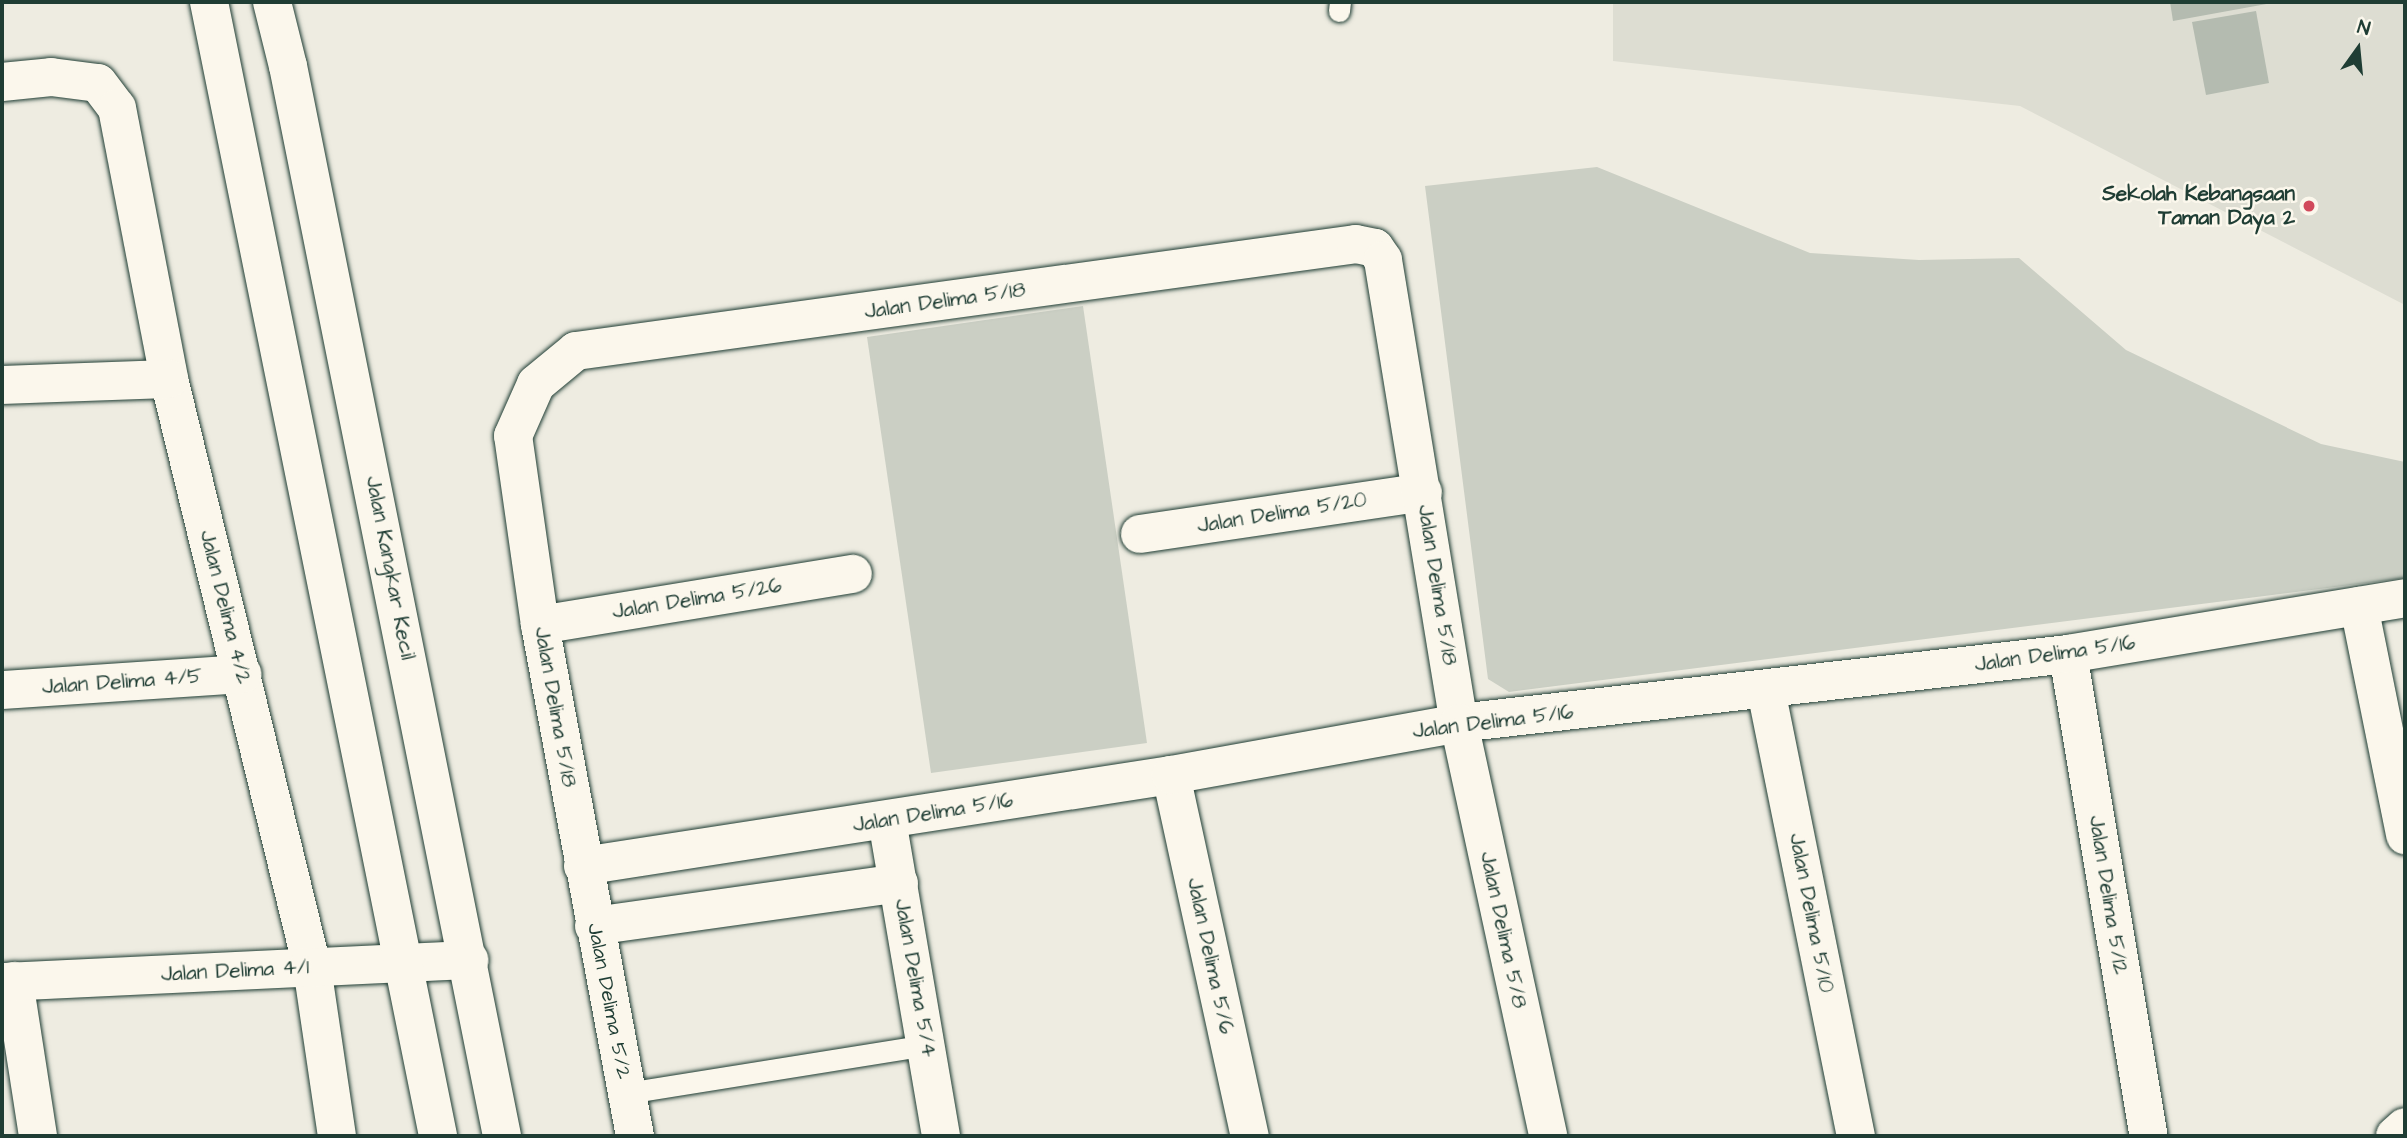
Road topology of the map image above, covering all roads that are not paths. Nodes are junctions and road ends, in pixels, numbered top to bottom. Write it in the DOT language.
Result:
graph roads {
  1 [pos="209,2"];
  2 [pos="272,2"];
  3 [pos="2,82"];
  4 [pos="169,379"];
  5 [pos="2,385"];
  6 [pos="1423,492"];
  7 [pos="1140,534"];
  8 [pos="853,574"];
  9 [pos="2405,598"];
  10 [pos="2359,606"];
  11 [pos="540,625"];
  12 [pos="2068,654"];
  13 [pos="242,674"];
  14 [pos="2,690"];
  15 [pos="1766,690"];
  16 [pos="1459,723"];
  17 [pos="1171,775"];
  18 [pos="887,820"];
  19 [pos="2405,835"];
  20 [pos="583,866"];
  21 [pos="899,883"];
  22 [pos="594,926"];
  23 [pos="469,960"];
  24 [pos="404,962"];
  25 [pos="312,967"];
  26 [pos="8,982"];
  27 [pos="926,1045"];
  28 [pos="626,1093"];
  29 [pos="2405,1127"];
  30 [pos="38,1136"];
  31 [pos="337,1136"];
  32 [pos="438,1136"];
  33 [pos="502,1136"];
  34 [pos="635,1136"];
  35 [pos="941,1136"];
  36 [pos="1250,1136"];
  37 [pos="1548,1136"];
  38 [pos="1856,1136"];
  39 [pos="2149,1136"];
  40 [pos="2395,1136"];
  1 -- 24 [label="street"];
  2 -- 23 [label="street, Jalan Kangkar Kecil"];
  3 -- 4 [label="street, Jalan Delima 4/2"];
  4 -- 5 [label="street"];
  4 -- 13 [label="street, Jalan Delima 4/2"];
  6 -- 7 [label="street, Jalan Delima 5/20"];
  6 -- 11 [label="street, Jalan Delima 5/18"];
  6 -- 16 [label="street, Jalan Delima 5/18"];
  8 -- 11 [label="street, Jalan Delima 5/26"];
  9 -- 10 [label="street, Jalan Delima 5/16"];
  10 -- 12 [label="street, Jalan Delima 5/16"];
  10 -- 19 [label="street"];
  11 -- 20 [label="street, Jalan Delima 5/18"];
  12 -- 15 [label="street, Jalan Delima 5/16"];
  12 -- 39 [label="street, Jalan Delima 5/12"];
  13 -- 14 [label="street, Jalan Delima 4/5"];
  13 -- 25 [label="street, Jalan Delima 4/2"];
  15 -- 16 [label="street, Jalan Delima 5/16"];
  15 -- 38 [label="street, Jalan Delima 5/10"];
  16 -- 17 [label="street, Jalan Delima 5/16"];
  16 -- 37 [label="street, Jalan Delima 5/8"];
  17 -- 18 [label="street, Jalan Delima 5/16"];
  17 -- 36 [label="street, Jalan Delima 5/6"];
  18 -- 20 [label="street, Jalan Delima 5/16"];
  18 -- 21 [label="street, Jalan Delima 5/4"];
  20 -- 22 [label="street, Jalan Delima 5/2"];
  21 -- 22 [label="street"];
  21 -- 27 [label="street, Jalan Delima 5/4"];
  22 -- 28 [label="street, Jalan Delima 5/2"];
  23 -- 24 [label="street, Jalan Delima 4/1"];
  23 -- 33 [label="street, Jalan Kangkar Kecil"];
  24 -- 25 [label="street, Jalan Delima 4/1"];
  24 -- 32 [label="street"];
  25 -- 26 [label="street, Jalan Delima 4/1"];
  25 -- 31 [label="street, Jalan Delima 4/2"];
  26 -- 30 [label="street"];
  27 -- 28 [label="lane"];
  27 -- 35 [label="street, Jalan Delima 5/4"];
  28 -- 34 [label="street, Jalan Delima 5/2"];
  29 -- 40 [label="street"];
}
